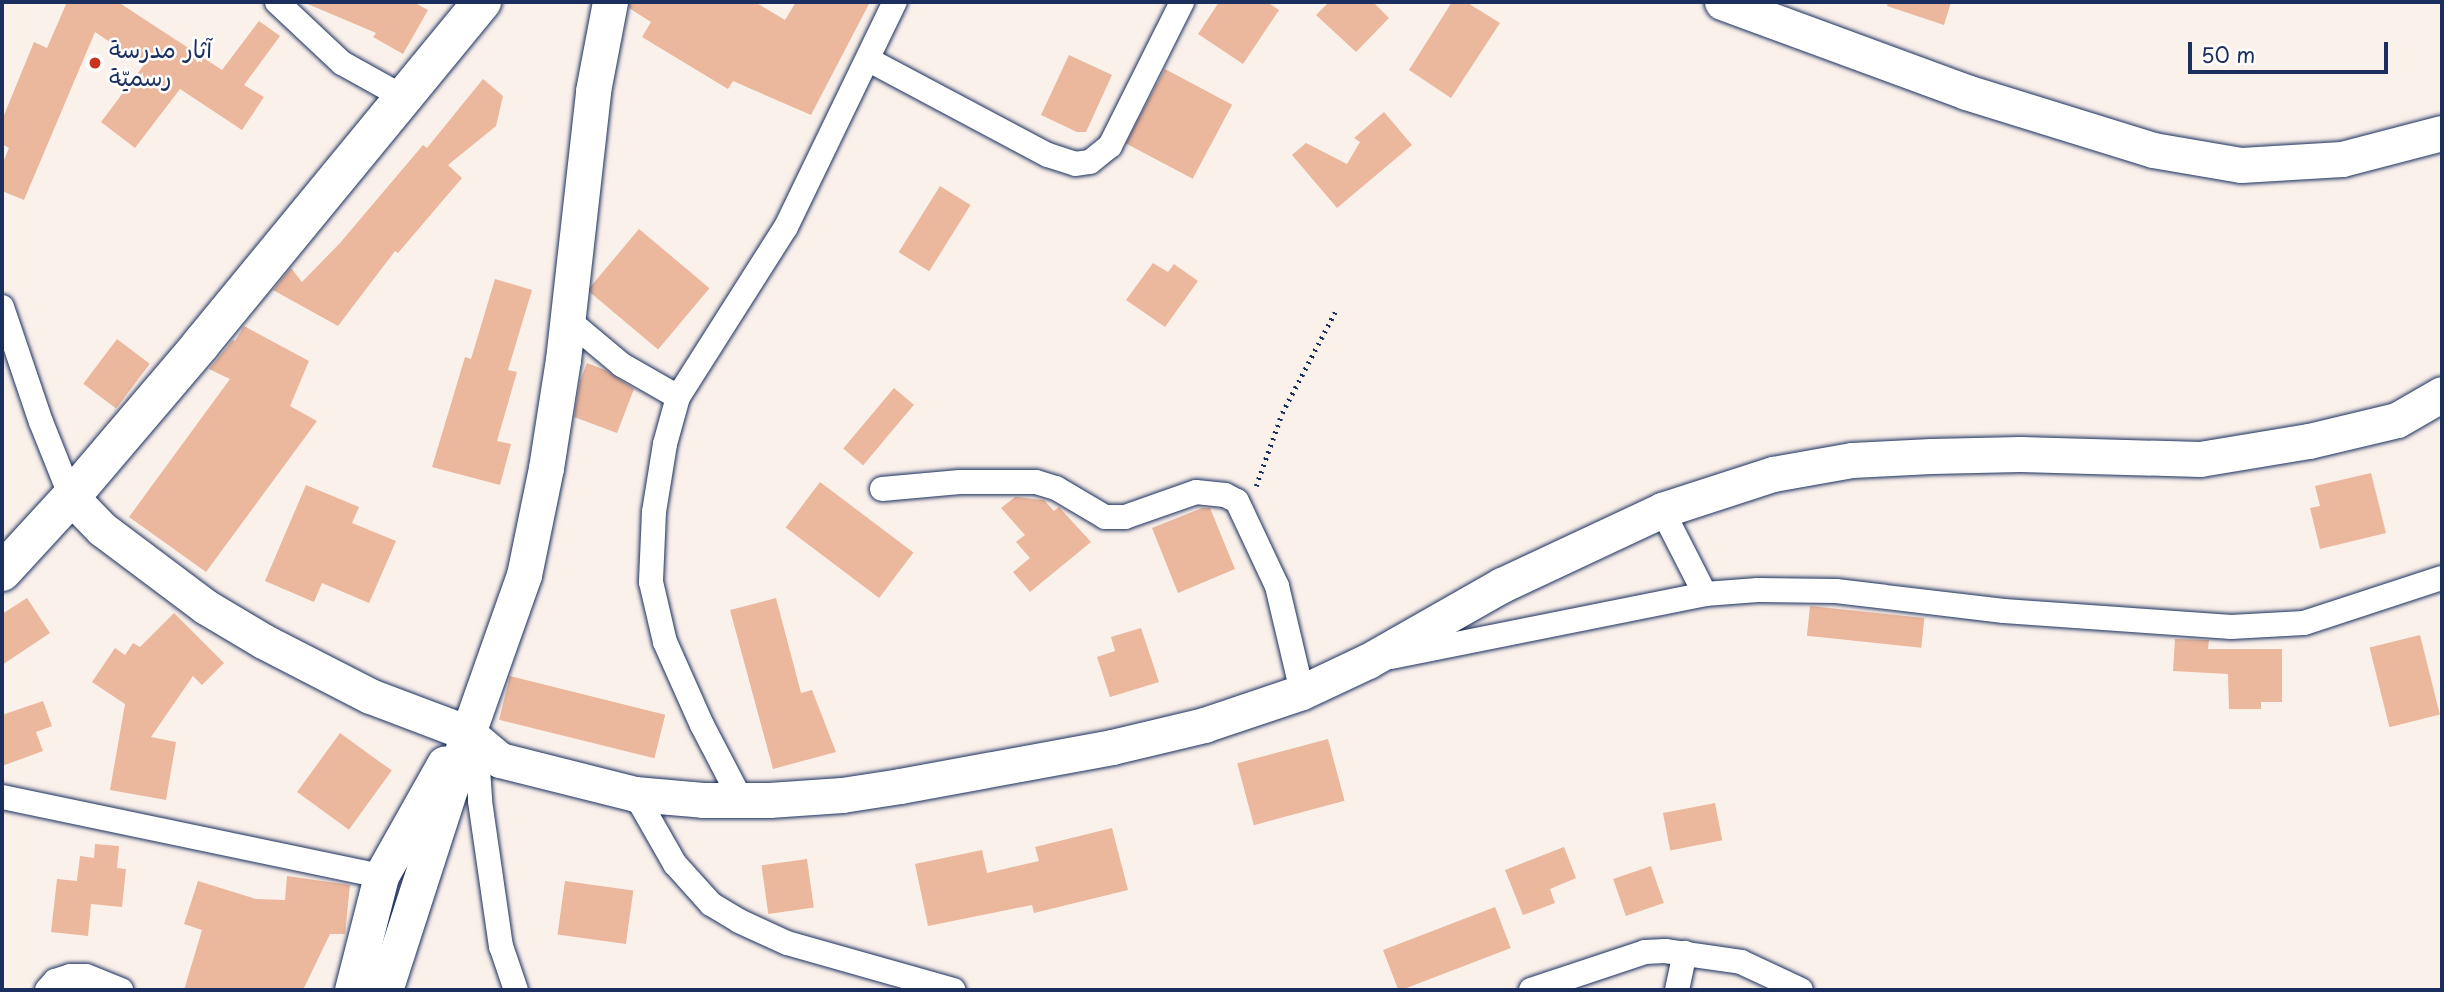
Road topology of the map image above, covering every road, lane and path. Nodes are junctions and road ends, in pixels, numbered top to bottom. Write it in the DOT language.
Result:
graph roads {
  1 [pos="276,2"];
  2 [pos="482,2"];
  3 [pos="610,2"];
  4 [pos="895,2"];
  5 [pos="1182,2"];
  6 [pos="1723,2"];
  7 [pos="869,60"];
  8 [pos="405,98"];
  9 [pos="2442,133"];
  10 [pos="2,307"];
  11 [pos="1336,310"];
  12 [pos="568,319"];
  13 [pos="2442,394"];
  14 [pos="678,397"];
  15 [pos="882,489"];
  16 [pos="71,497"];
  17 [pos="1662,510"];
  18 [pos="1244,512"];
  19 [pos="2,572"];
  20 [pos="2442,578"];
  21 [pos="1705,594"];
  22 [pos="1368,661"];
  23 [pos="1302,692"];
  24 [pos="475,740"];
  25 [pos="635,794"];
  26 [pos="2,797"];
  27 [pos="741,800"];
  28 [pos="381,876"];
  29 [pos="1685,953"];
  30 [pos="47,990"];
  31 [pos="121,990"];
  32 [pos="352,990"];
  33 [pos="385,990"];
  34 [pos="516,990"];
  35 [pos="953,990"];
  36 [pos="1531,990"];
  37 [pos="1677,990"];
  38 [pos="1801,990"];
  1 -- 8 [label="street"];
  2 -- 8 [label="main road"];
  3 -- 12 [label="street"];
  4 -- 7 [label="street"];
  5 -- 7 [label="street"];
  6 -- 9 [label="street"];
  7 -- 14 [label="street"];
  8 -- 16 [label="main road"];
  10 -- 16 [label="street"];
  11 -- 18 [label="path"];
  12 -- 14 [label="street"];
  12 -- 24 [label="street"];
  13 -- 17 [label="street"];
  14 -- 27 [label="street"];
  15 -- 18 [label="street"];
  16 -- 19 [label="main road"];
  16 -- 24 [label="street"];
  17 -- 21 [label="street"];
  17 -- 22 [label="street"];
  18 -- 23 [label="street"];
  20 -- 21 [label="street"];
  21 -- 22 [label="street"];
  22 -- 23 [label="street"];
  23 -- 27 [label="street"];
  24 -- 25 [label="street"];
  24 -- 28 [label="street"];
  24 -- 33 [label="street"];
  24 -- 34 [label="street"];
  25 -- 27 [label="street"];
  25 -- 35 [label="street"];
  26 -- 28 [label="street"];
  28 -- 32 [label="street"];
  29 -- 36 [label="street"];
  29 -- 37 [label="street"];
  29 -- 38 [label="street"];
  30 -- 31 [label="street"];
}
